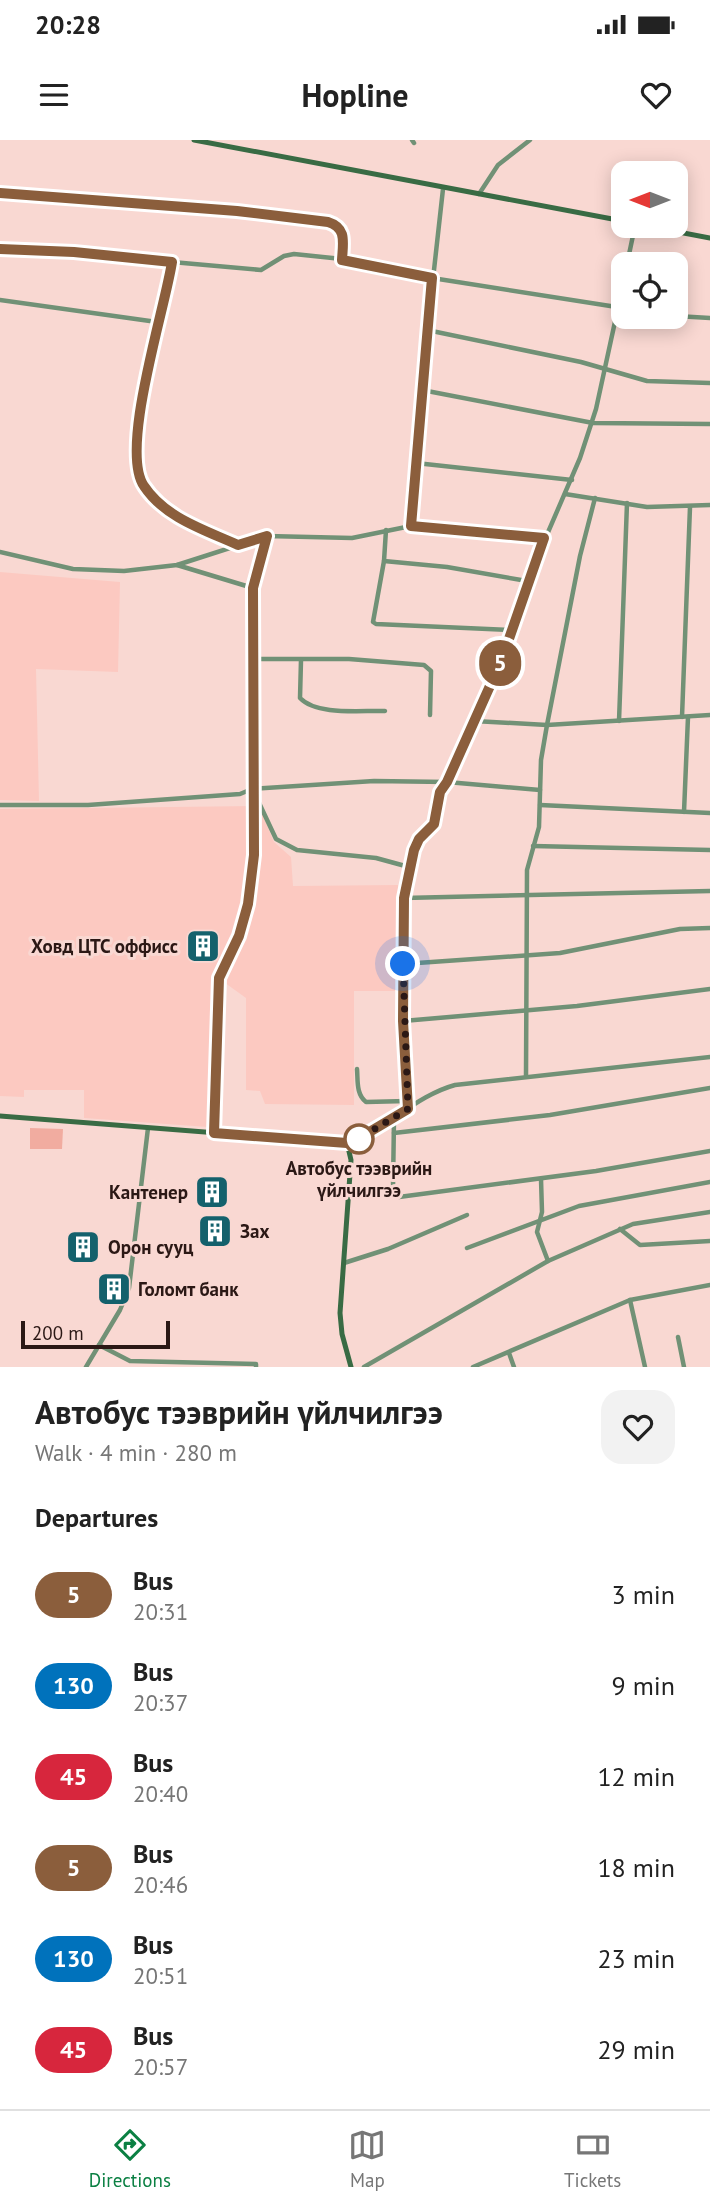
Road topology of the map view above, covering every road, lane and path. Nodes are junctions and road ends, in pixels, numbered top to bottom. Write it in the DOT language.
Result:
graph roads {
  1 [pos="194,140"];
  2 [pos="530,140"];
  3 [pos="443,189"];
  4 [pos="0,193"];
  5 [pos="479,195"];
  6 [pos="611,219"];
  7 [pos="688,234"];
  8 [pos="710,239"];
  9 [pos="0,249"];
  10 [pos="342,260"];
  11 [pos="172,262"];
  12 [pos="432,278"];
  13 [pos="0,300"];
  14 [pos="611,306"];
  15 [pos="688,317"];
  16 [pos="710,318"];
  17 [pos="157,321"];
  18 [pos="616,329"];
  19 [pos="427,330"];
  20 [pos="606,368"];
  21 [pos="710,383"];
  22 [pos="422,390"];
  23 [pos="593,423"];
  24 [pos="710,424"];
  25 [pos="416,463"];
  26 [pos="572,480"];
  27 [pos="565,494"];
  28 [pos="595,498"];
  29 [pos="627,503"];
  30 [pos="710,505"];
  31 [pos="690,507"];
  32 [pos="411,526"];
  33 [pos="386,530"];
  34 [pos="267,536"];
  35 [pos="544,538"];
  36 [pos="238,545"];
  37 [pos="0,552"];
  38 [pos="384,561"];
  39 [pos="177,565"];
  40 [pos="527,581"];
  41 [pos="253,588"];
  42 [pos="510,630"];
  43 [pos="253,659"];
  44 [pos="301,660"];
  45 [pos="385,711"];
  46 [pos="430,715"];
  47 [pos="710,715"];
  48 [pos="685,717"];
  49 [pos="474,721"];
  50 [pos="620,721"];
  51 [pos="547,725"];
  52 [pos="447,782"];
  53 [pos="252,789"];
  54 [pos="540,790"];
  55 [pos="0,805"];
  56 [pos="540,805"];
  57 [pos="684,812"];
  58 [pos="710,813"];
  59 [pos="533,846"];
  60 [pos="710,850"];
  61 [pos="409,867"];
  62 [pos="710,891"];
  63 [pos="528,897"];
  64 [pos="404,898"];
  65 [pos="710,928"];
  66 [pos="528,955"];
  67 [pos="403,964"];
  68 [pos="710,989"];
  69 [pos="527,1011"];
  70 [pos="403,1021"];
  71 [pos="710,1057"];
  72 [pos="357,1069"];
  73 [pos="527,1076"];
  74 [pos="710,1088"];
  75 [pos="407,1101"];
  76 [pos="408,1109"];
  77 [pos="0,1116"];
  78 [pos="394,1118"];
  79 [pos="148,1128"];
  80 [pos="214,1133"];
  81 [pos="394,1133"];
  82 [pos="347,1143"];
  83 [pos="710,1150"];
  84 [pos="541,1179"];
  85 [pos="710,1182"];
  86 [pos="710,1212"];
  87 [pos="467,1216"];
  88 [pos="538,1223"];
  89 [pos="620,1229"];
  90 [pos="710,1241"];
  91 [pos="467,1248"];
  92 [pos="548,1261"];
  93 [pos="344,1263"];
  94 [pos="710,1285"];
  95 [pos="630,1300"];
  96 [pos="678,1337"];
  97 [pos="99,1345"];
  98 [pos="509,1353"];
  99 [pos="86,1367"];
  100 [pos="256,1367"];
  101 [pos="351,1367"];
  102 [pos="364,1367"];
  103 [pos="474,1367"];
  104 [pos="514,1367"];
  105 [pos="645,1367"];
  106 [pos="684,1367"];
  1 -- 3 [label="street"];
  2 -- 5 [label="street"];
  3 -- 5 [label="street"];
  3 -- 12 [label="street"];
  4 -- 10 [label="street"];
  5 -- 6 [label="street"];
  7 -- 8 [label="street"];
  9 -- 11 [label="street"];
  10 -- 11 [label="street"];
  10 -- 12 [label="street"];
  11 -- 17 [label="street"];
  12 -- 14 [label="street"];
  12 -- 19 [label="street"];
  13 -- 17 [label="street"];
  15 -- 16 [label="street"];
  17 -- 36 [label="street"];
  18 -- 20 [label="street"];
  19 -- 20 [label="street"];
  19 -- 22 [label="street"];
  20 -- 21 [label="street"];
  20 -- 23 [label="street"];
  22 -- 23 [label="street"];
  22 -- 25 [label="street"];
  23 -- 24 [label="street"];
  23 -- 26 [label="street"];
  25 -- 26 [label="street"];
  25 -- 32 [label="street"];
  26 -- 27 [label="street"];
  27 -- 28 [label="street"];
  27 -- 35 [label="street"];
  28 -- 29 [label="street"];
  28 -- 51 [label="street"];
  29 -- 31 [label="street"];
  29 -- 50 [label="street"];
  30 -- 31 [label="street"];
  31 -- 48 [label="street"];
  32 -- 33 [label="street"];
  32 -- 35 [label="street"];
  33 -- 34 [label="street"];
  33 -- 38 [label="street"];
  34 -- 36 [label="street"];
  34 -- 41 [label="street"];
  35 -- 40 [label="street"];
  36 -- 39 [label="street"];
  37 -- 39 [label="street"];
  38 -- 40 [label="street"];
  38 -- 42 [label="street"];
  39 -- 41 [label="street"];
  40 -- 42 [label="street"];
  41 -- 43 [label="street"];
  42 -- 49 [label="street"];
  43 -- 44 [label="street"];
  43 -- 53 [label="street"];
  44 -- 45 [label="street"];
  44 -- 46 [label="street"];
  47 -- 48 [label="street"];
  48 -- 50 [label="street"];
  48 -- 57 [label="street"];
  49 -- 51 [label="street"];
  49 -- 52 [label="street"];
  50 -- 51 [label="street"];
  51 -- 54 [label="street"];
  52 -- 53 [label="street"];
  52 -- 54 [label="street"];
  52 -- 61 [label="street"];
  53 -- 55 [label="street"];
  53 -- 61 [label="street"];
  53 -- 80 [label="street"];
  54 -- 56 [label="street"];
  56 -- 57 [label="street"];
  56 -- 59 [label="street"];
  57 -- 58 [label="street"];
  59 -- 60 [label="street"];
  59 -- 63 [label="street"];
  61 -- 64 [label="street"];
  62 -- 63 [label="street"];
  63 -- 64 [label="street"];
  63 -- 66 [label="street"];
  64 -- 67 [label="street"];
  65 -- 66 [label="street"];
  66 -- 67 [label="street"];
  66 -- 69 [label="street"];
  67 -- 70 [label="street"];
  68 -- 69 [label="street"];
  69 -- 70 [label="street"];
  69 -- 73 [label="street"];
  70 -- 75 [label="street"];
  71 -- 73 [label="street"];
  72 -- 75 [label="street"];
  73 -- 76 [label="street"];
  74 -- 81 [label="street"];
  75 -- 76 [label="street"];
  76 -- 78 [label="street"];
  77 -- 79 [label="street"];
  78 -- 81 [label="street"];
  78 -- 82 [label="street"];
  79 -- 80 [label="street"];
  79 -- 97 [label="street"];
  80 -- 82 [label="street"];
  81 -- 84 [label="street"];
  82 -- 93 [label="street"];
  83 -- 84 [label="street"];
  84 -- 88 [label="street"];
  85 -- 88 [label="street"];
  86 -- 89 [label="street"];
  87 -- 93 [label="street"];
  88 -- 91 [label="street"];
  88 -- 92 [label="street"];
  89 -- 90 [label="street"];
  89 -- 92 [label="street"];
  92 -- 102 [label="street"];
  93 -- 101 [label="street"];
  94 -- 95 [label="street"];
  95 -- 98 [label="street"];
  95 -- 105 [label="street"];
  96 -- 106 [label="street"];
  97 -- 99 [label="street"];
  97 -- 100 [label="street"];
  98 -- 103 [label="street"];
  98 -- 104 [label="street"];
}
